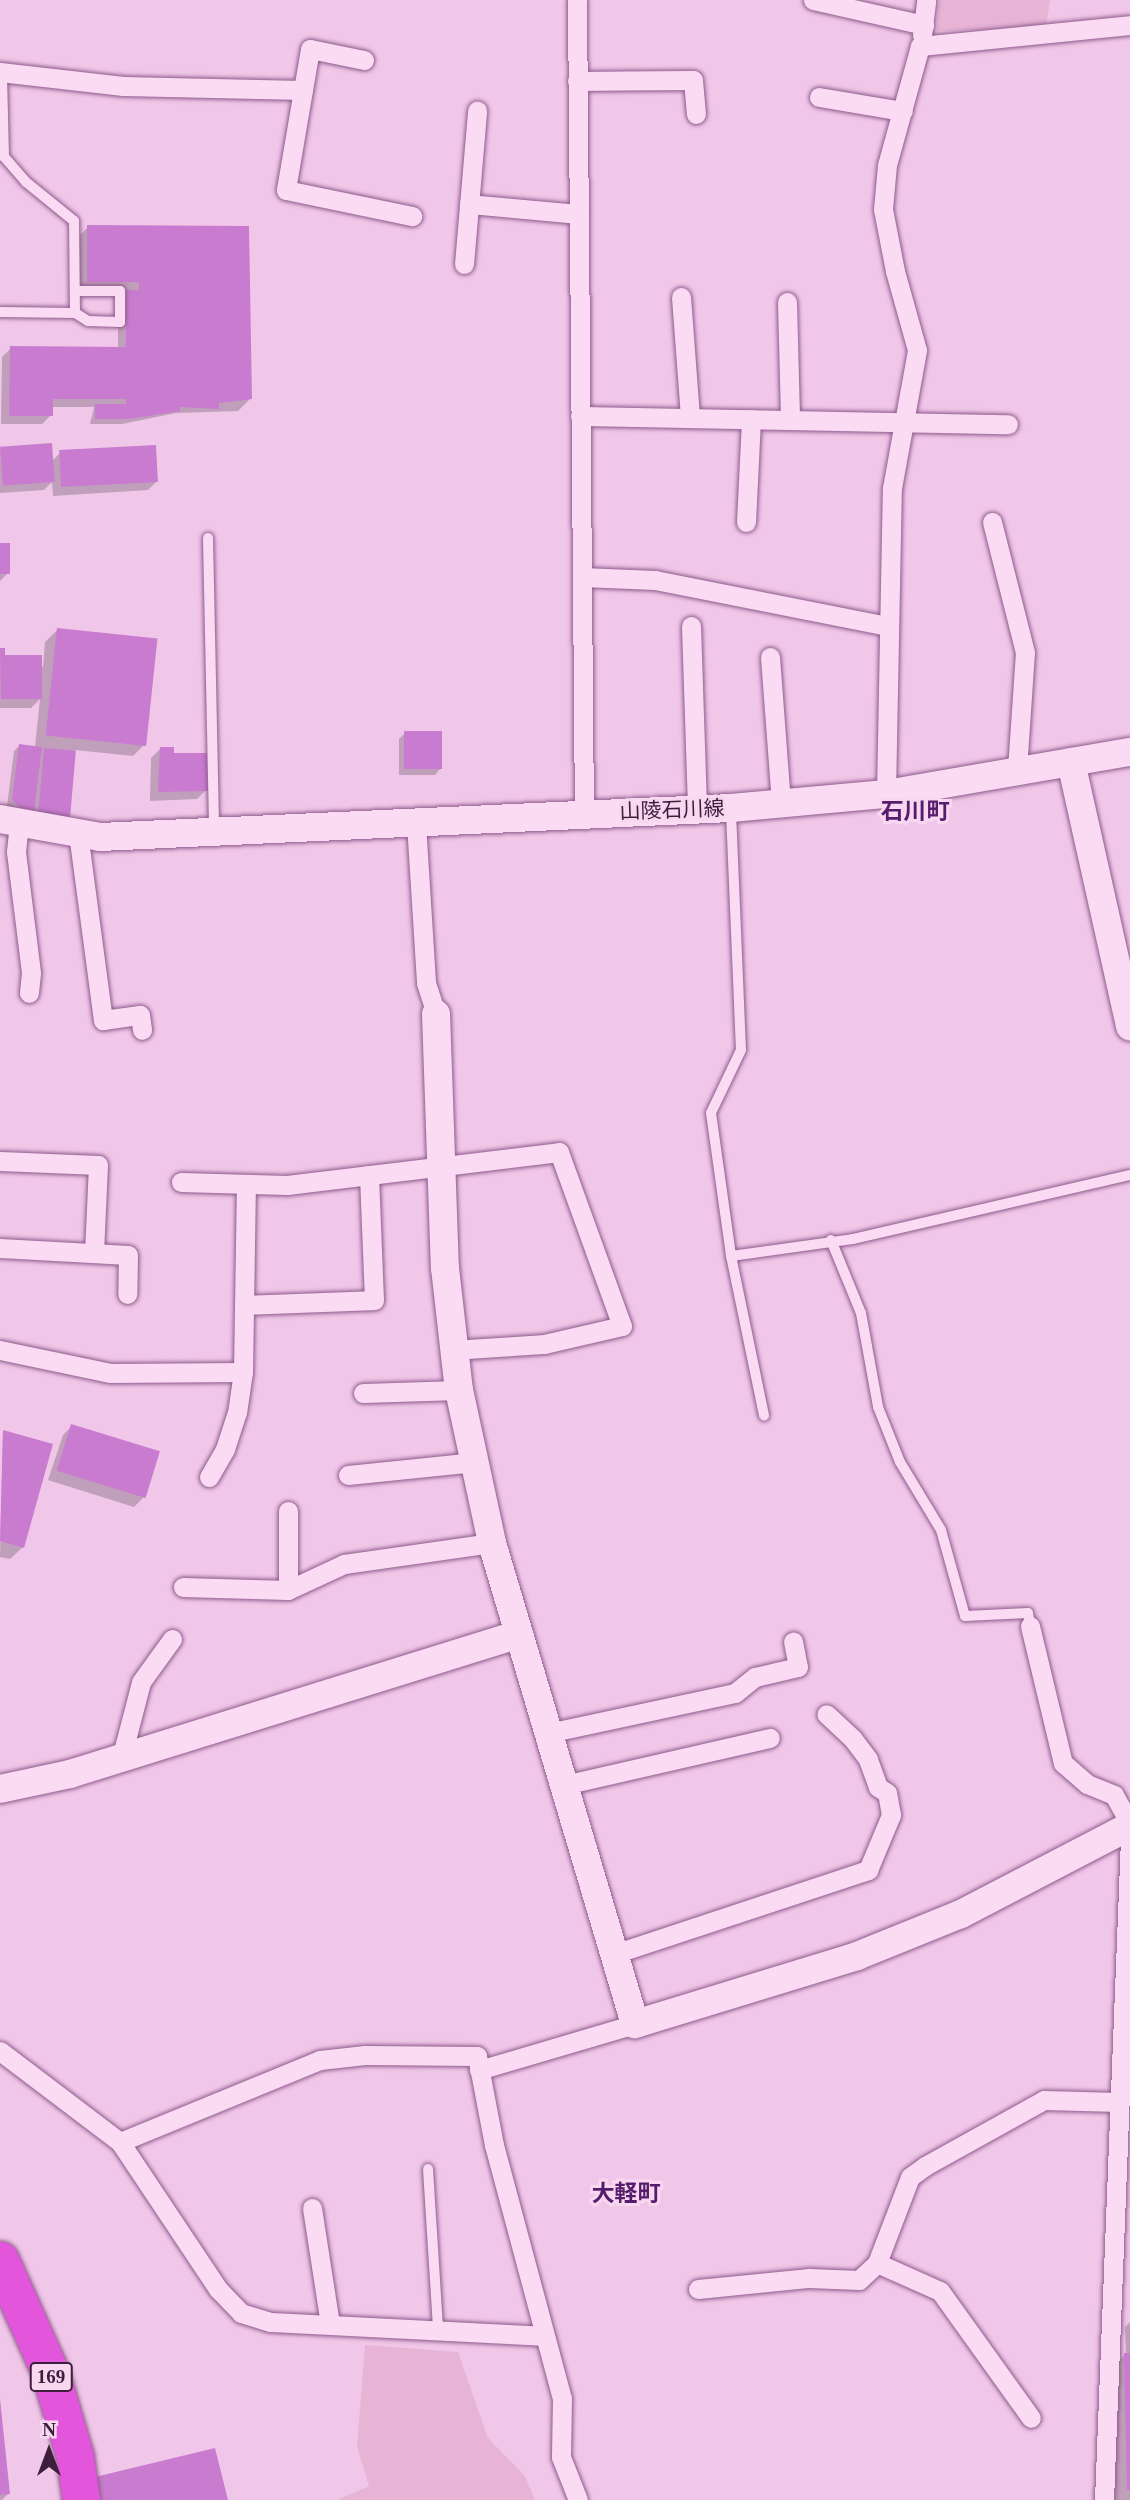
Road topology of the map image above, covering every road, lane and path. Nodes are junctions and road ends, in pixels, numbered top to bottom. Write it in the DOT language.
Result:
graph roads {
  1 [pos="577,0"];
  2 [pos="813,0"];
  3 [pos="926,0"];
  4 [pos="924,25"];
  5 [pos="1130,25"];
  6 [pos="920,46"];
  7 [pos="364,60"];
  8 [pos="1,72"];
  9 [pos="577,81"];
  10 [pos="303,90"];
  11 [pos="819,97"];
  12 [pos="477,111"];
  13 [pos="903,111"];
  14 [pos="696,114"];
  15 [pos="469,204"];
  16 [pos="578,214"];
  17 [pos="412,216"];
  18 [pos="464,264"];
  19 [pos="75,291"];
  20 [pos="681,297"];
  21 [pos="787,302"];
  22 [pos="0,312"];
  23 [pos="75,313"];
  24 [pos="580,416"];
  25 [pos="690,418"];
  26 [pos="751,419"];
  27 [pos="790,420"];
  28 [pos="905,424"];
  29 [pos="1008,425"];
  30 [pos="746,522"];
  31 [pos="992,522"];
  32 [pos="208,538"];
  33 [pos="582,577"];
  34 [pos="691,626"];
  35 [pos="887,626"];
  36 [pos="770,657"];
  37 [pos="1130,752"];
  38 [pos="1071,762"];
  39 [pos="1017,769"];
  40 [pos="886,794"];
  41 [pos="782,804"];
  42 [pos="697,808"];
  43 [pos="731,808"];
  44 [pos="584,814"];
  45 [pos="9,821"];
  46 [pos="416,822"];
  47 [pos="214,831"];
  48 [pos="78,833"];
  49 [pos="29,993"];
  50 [pos="436,1014"];
  51 [pos="1130,1027"];
  52 [pos="142,1030"];
  53 [pos="0,1161"];
  54 [pos="443,1168"];
  55 [pos="369,1175"];
  56 [pos="1130,1175"];
  57 [pos="181,1182"];
  58 [pos="246,1185"];
  59 [pos="831,1241"];
  60 [pos="0,1248"];
  61 [pos="94,1253"];
  62 [pos="731,1256"];
  63 [pos="127,1294"];
  64 [pos="245,1305"];
  65 [pos="0,1350"];
  66 [pos="454,1350"];
  67 [pos="243,1372"];
  68 [pos="460,1390"];
  69 [pos="363,1393"];
  70 [pos="764,1416"];
  71 [pos="475,1462"];
  72 [pos="348,1475"];
  73 [pos="209,1478"];
  74 [pos="288,1511"];
  75 [pos="492,1543"];
  76 [pos="183,1587"];
  77 [pos="288,1590"];
  78 [pos="1030,1626"];
  79 [pos="519,1634"];
  80 [pos="172,1639"];
  81 [pos="793,1642"];
  82 [pos="827,1714"];
  83 [pos="548,1733"];
  84 [pos="770,1738"];
  85 [pos="121,1759"];
  86 [pos="564,1785"];
  87 [pos="0,1789"];
  88 [pos="1130,1825"];
  89 [pos="1130,1839"];
  90 [pos="614,1954"];
  91 [pos="635,2024"];
  92 [pos="0,2052"];
  93 [pos="479,2070"];
  94 [pos="1119,2102"];
  95 [pos="120,2142"];
  96 [pos="428,2169"];
  97 [pos="312,2208"];
  98 [pos="0,2260"];
  99 [pos="877,2263"];
  100 [pos="698,2289"];
  101 [pos="8,2300"];
  102 [pos="330,2324"];
  103 [pos="438,2328"];
  104 [pos="543,2336"];
  105 [pos="1031,2417"];
  106 [pos="81,2500"];
  107 [pos="578,2500"];
  108 [pos="1104,2500"];
  1 -- 9 [label="street"];
  2 -- 4 [label="street"];
  3 -- 4 [label="street"];
  4 -- 6 [label="street"];
  5 -- 6 [label="street"];
  6 -- 13 [label="street"];
  7 -- 10 [label="street"];
  8 -- 10 [label="street"];
  8 -- 19 [label="lane"];
  9 -- 14 [label="street"];
  9 -- 16 [label="street"];
  10 -- 17 [label="street"];
  11 -- 13 [label="street"];
  12 -- 15 [label="street"];
  13 -- 28 [label="street"];
  15 -- 16 [label="street"];
  15 -- 18 [label="street"];
  16 -- 24 [label="street"];
  19 -- 23 [label="lane"];
  19 -- 23 [label="lane"];
  20 -- 25 [label="street"];
  21 -- 27 [label="street"];
  22 -- 23 [label="lane"];
  24 -- 25 [label="street"];
  24 -- 33 [label="street"];
  25 -- 26 [label="street"];
  26 -- 27 [label="street"];
  26 -- 30 [label="street"];
  27 -- 28 [label="street"];
  28 -- 29 [label="street"];
  28 -- 35 [label="street"];
  31 -- 39 [label="street"];
  32 -- 47 [label="lane"];
  33 -- 35 [label="street"];
  33 -- 44 [label="street"];
  34 -- 42 [label="street"];
  35 -- 40 [label="street"];
  36 -- 41 [label="street"];
  37 -- 38 [label="street, 山陵石川線"];
  38 -- 39 [label="street, 山陵石川線"];
  38 -- 51 [label="street"];
  39 -- 40 [label="street, 山陵石川線"];
  40 -- 41 [label="street, 山陵石川線"];
  41 -- 43 [label="street, 山陵石川線"];
  42 -- 43 [label="street, 山陵石川線"];
  42 -- 44 [label="street, 山陵石川線"];
  43 -- 62 [label="lane"];
  44 -- 46 [label="street, 山陵石川線"];
  45 -- 48 [label="street, 山陵石川線"];
  45 -- 49 [label="street"];
  46 -- 47 [label="street, 山陵石川線"];
  46 -- 50 [label="street"];
  47 -- 48 [label="street, 山陵石川線"];
  48 -- 52 [label="street"];
  50 -- 54 [label="street"];
  53 -- 61 [label="street"];
  54 -- 55 [label="street"];
  54 -- 66 [label="street"];
  54 -- 66 [label="street"];
  55 -- 58 [label="street"];
  55 -- 64 [label="street"];
  56 -- 59 [label="lane"];
  57 -- 58 [label="street"];
  58 -- 64 [label="street"];
  59 -- 62 [label="lane"];
  59 -- 78 [label="lane"];
  60 -- 61 [label="street"];
  61 -- 63 [label="street"];
  62 -- 70 [label="lane"];
  64 -- 67 [label="street"];
  65 -- 67 [label="street"];
  66 -- 68 [label="street"];
  67 -- 73 [label="street"];
  68 -- 69 [label="street"];
  68 -- 71 [label="street"];
  71 -- 72 [label="street"];
  71 -- 75 [label="street"];
  74 -- 77 [label="street"];
  75 -- 77 [label="street"];
  75 -- 79 [label="street"];
  76 -- 77 [label="street"];
  78 -- 88 [label="street"];
  79 -- 83 [label="street"];
  79 -- 85 [label="street"];
  80 -- 85 [label="street"];
  81 -- 83 [label="street"];
  82 -- 90 [label="street"];
  83 -- 86 [label="street"];
  84 -- 86 [label="street"];
  85 -- 87 [label="street"];
  86 -- 90 [label="street"];
  88 -- 91 [label="street"];
  89 -- 94 [label="street"];
  90 -- 91 [label="street"];
  91 -- 93 [label="street"];
  92 -- 95 [label="street"];
  93 -- 95 [label="street"];
  93 -- 104 [label="street"];
  94 -- 99 [label="street"];
  94 -- 108 [label="street"];
  95 -- 102 [label="street"];
  96 -- 103 [label="lane"];
  97 -- 102 [label="street"];
  98 -- 101 [label="highway, 169"];
  99 -- 100 [label="street"];
  99 -- 105 [label="street"];
  101 -- 106 [label="highway, 169"];
  102 -- 103 [label="street"];
  103 -- 104 [label="street"];
  104 -- 107 [label="street"];
}
